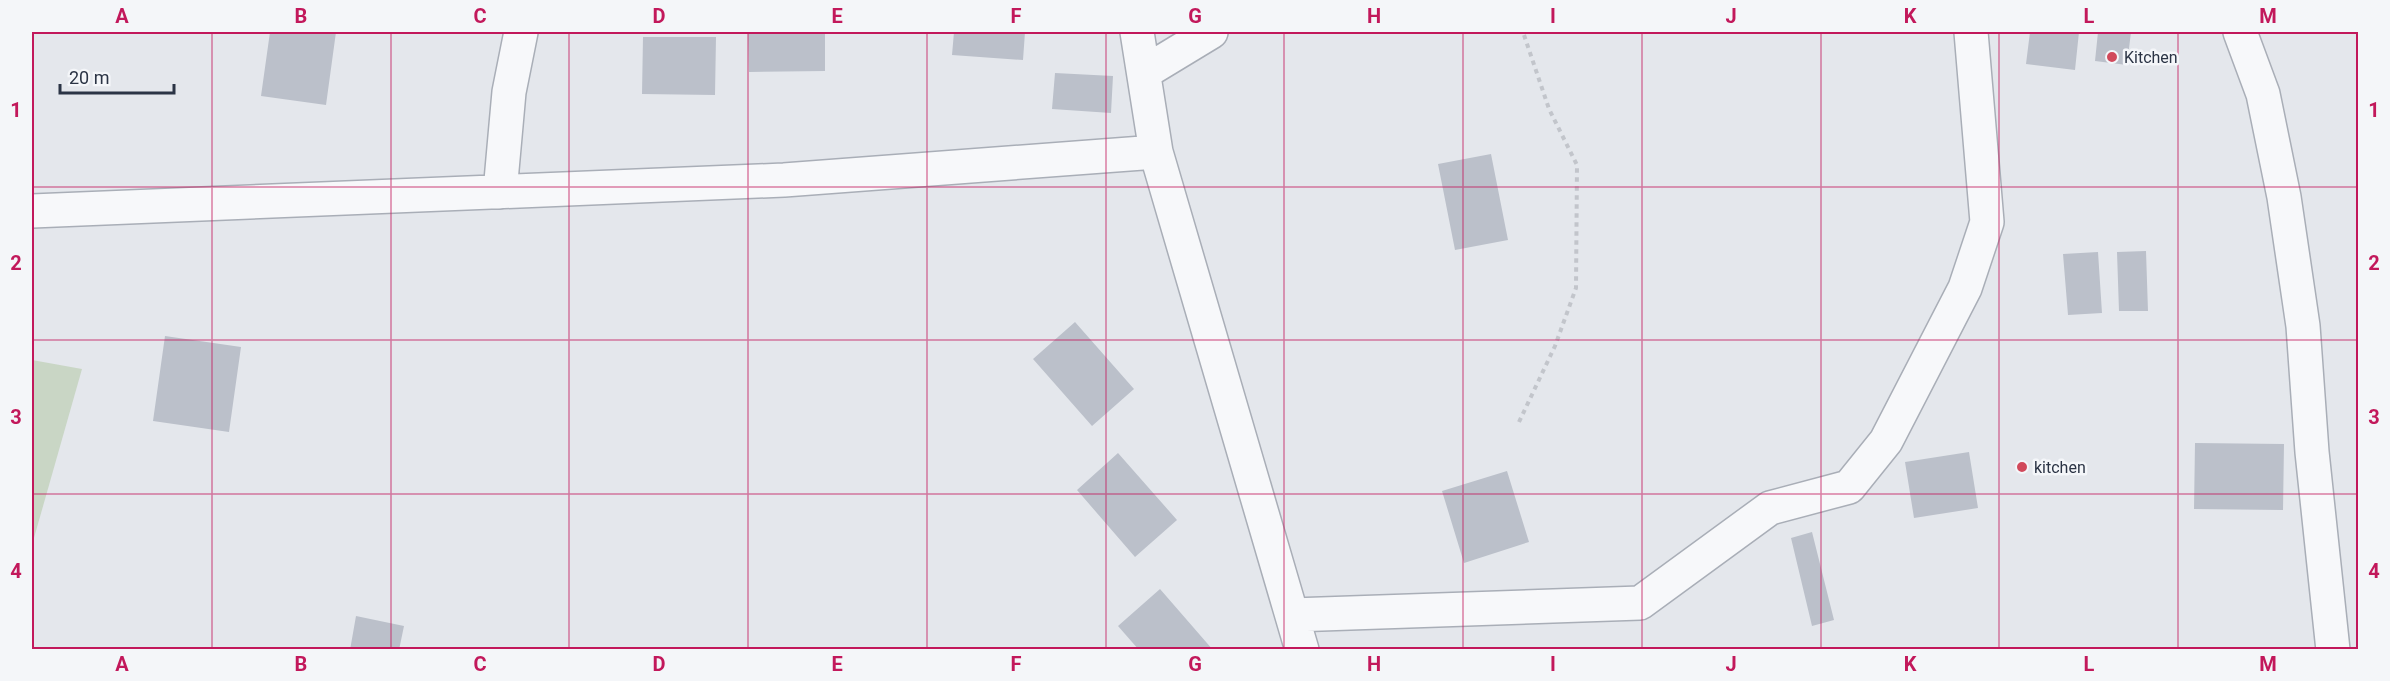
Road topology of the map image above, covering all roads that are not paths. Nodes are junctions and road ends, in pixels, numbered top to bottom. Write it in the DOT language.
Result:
graph roads {
  1 [pos="521,32"];
  2 [pos="1137,32"];
  3 [pos="1210,32"];
  4 [pos="1971,32"];
  5 [pos="2240,32"];
  6 [pos="1145,72"];
  7 [pos="1156,152"];
  8 [pos="500,192"];
  9 [pos="32,211"];
  10 [pos="1292,615"];
  11 [pos="1302,650"];
  12 [pos="2333,650"];
  1 -- 8 [label="street"];
  2 -- 6 [label="street"];
  3 -- 6 [label="street"];
  4 -- 10 [label="street"];
  5 -- 12 [label="street"];
  6 -- 7 [label="street"];
  7 -- 8 [label="street"];
  7 -- 10 [label="street"];
  8 -- 9 [label="street"];
  10 -- 11 [label="street"];
}
